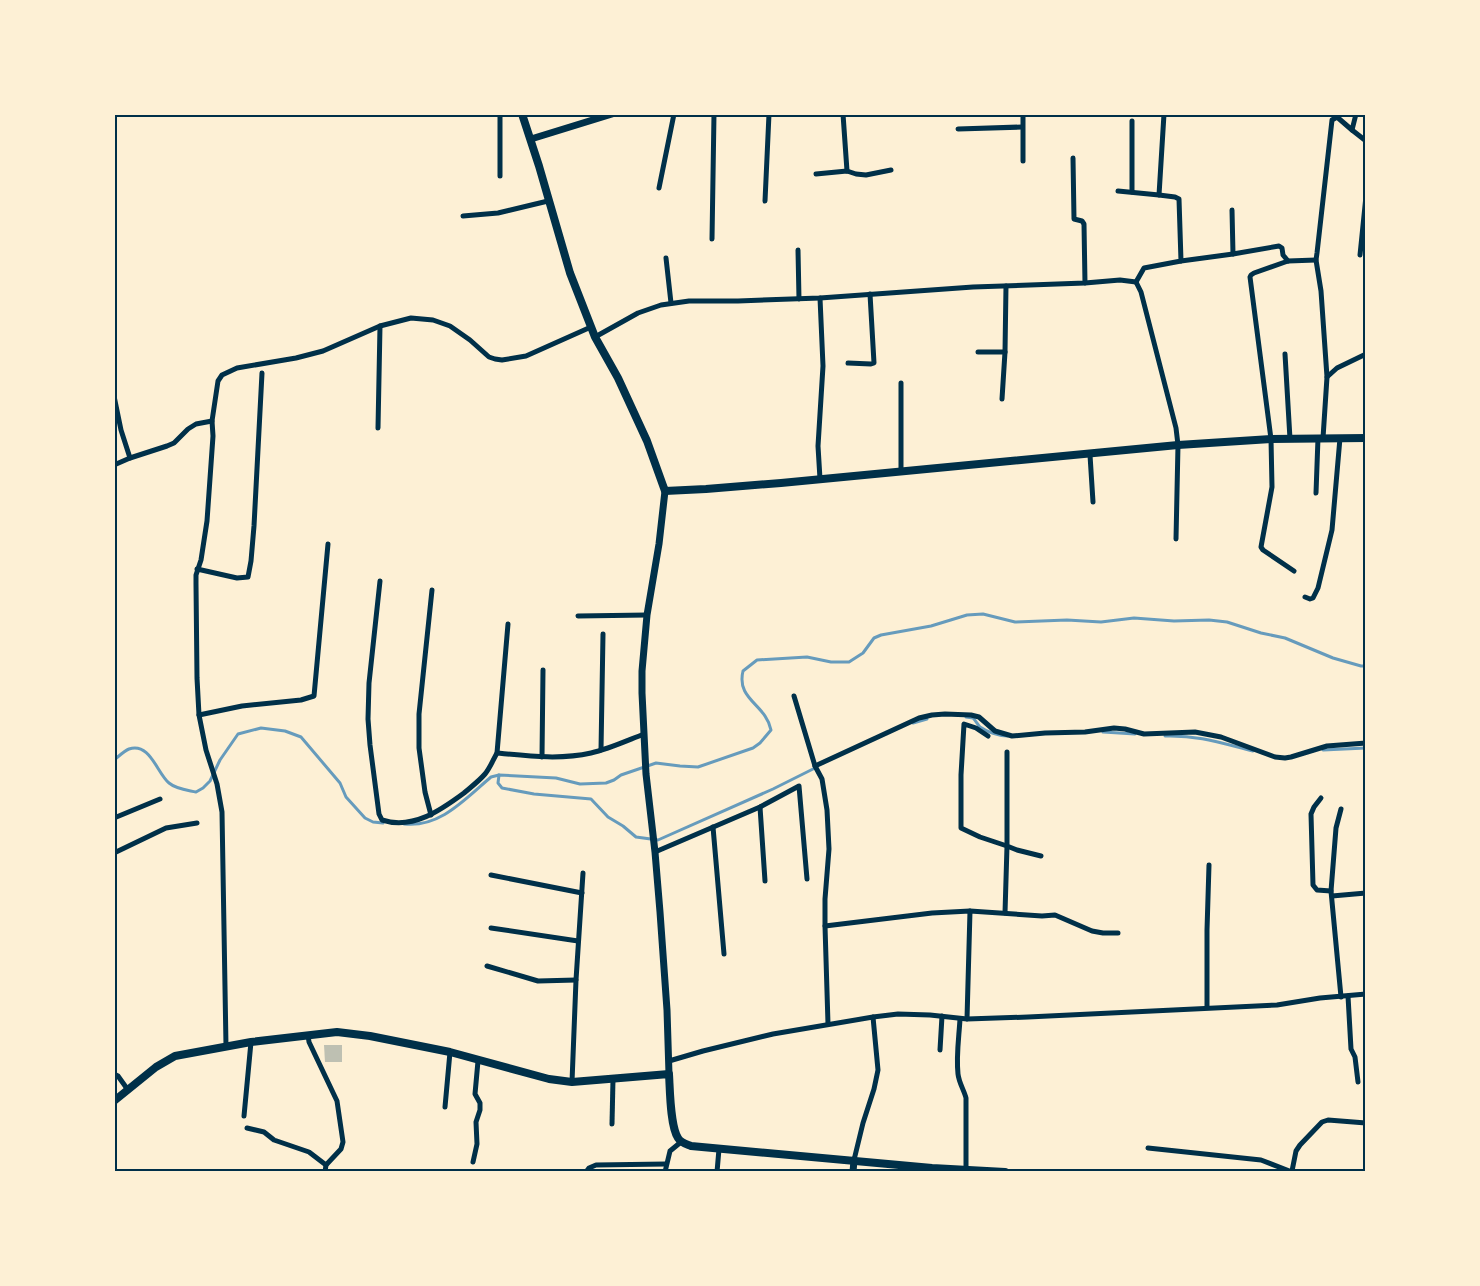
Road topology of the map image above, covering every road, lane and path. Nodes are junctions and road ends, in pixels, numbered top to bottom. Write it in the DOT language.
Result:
graph roads {
  1 [pos="500,114"];
  2 [pos="522,114"];
  3 [pos="612,114"];
  4 [pos="674,114"];
  5 [pos="714,114"];
  6 [pos="769,114"];
  7 [pos="843,114"];
  8 [pos="1023,114"];
  9 [pos="1164,114"];
  10 [pos="1356,114"];
  11 [pos="1132,121"];
  12 [pos="1022,127"];
  13 [pos="958,129"];
  14 [pos="1352,130"];
  15 [pos="531,139"];
  16 [pos="1366,141"];
  17 [pos="1073,158"];
  18 [pos="1023,160"];
  19 [pos="891,170"];
  20 [pos="847,171"];
  21 [pos="816,174"];
  22 [pos="500,176"];
  23 [pos="659,188"];
  24 [pos="1118,191"];
  25 [pos="1132,192"];
  26 [pos="1159,195"];
  27 [pos="1366,196"];
  28 [pos="548,201"];
  29 [pos="765,201"];
  30 [pos="1232,210"];
  31 [pos="463,216"];
  32 [pos="1365,221"];
  33 [pos="712,239"];
  34 [pos="798,250"];
  35 [pos="1233,254"];
  36 [pos="1360,255"];
  37 [pos="666,258"];
  38 [pos="1317,260"];
  39 [pos="1181,261"];
  40 [pos="1288,261"];
  41 [pos="1136,282"];
  42 [pos="1085,283"];
  43 [pos="1005,286"];
  44 [pos="870,294"];
  45 [pos="820,298"];
  46 [pos="799,299"];
  47 [pos="671,303"];
  48 [pos="380,326"];
  49 [pos="591,327"];
  50 [pos="595,337"];
  51 [pos="978,352"];
  52 [pos="1005,352"];
  53 [pos="1285,354"];
  54 [pos="1366,354"];
  55 [pos="848,363"];
  56 [pos="262,373"];
  57 [pos="1327,377"];
  58 [pos="901,383"];
  59 [pos="114,396"];
  60 [pos="1002,399"];
  61 [pos="212,421"];
  62 [pos="378,428"];
  63 [pos="1321,438"];
  64 [pos="1340,438"];
  65 [pos="1366,438"];
  66 [pos="1271,439"];
  67 [pos="1290,439"];
  68 [pos="1178,446"];
  69 [pos="1090,454"];
  70 [pos="130,458"];
  71 [pos="114,465"];
  72 [pos="901,471"];
  73 [pos="820,479"];
  74 [pos="665,490"];
  75 [pos="1316,494"];
  76 [pos="1093,502"];
  77 [pos="1176,539"];
  78 [pos="328,544"];
  79 [pos="197,569"];
  80 [pos="1294,572"];
  81 [pos="380,581"];
  82 [pos="432,590"];
  83 [pos="1305,597"];
  84 [pos="647,615"];
  85 [pos="578,616"];
  86 [pos="508,624"];
  87 [pos="603,634"];
  88 [pos="543,670"];
  89 [pos="794,696"];
  90 [pos="199,715"];
  91 [pos="644,734"];
  92 [pos="988,736"];
  93 [pos="1366,743"];
  94 [pos="601,750"];
  95 [pos="1007,752"];
  96 [pos="497,753"];
  97 [pos="542,757"];
  98 [pos="815,766"];
  99 [pos="1321,798"];
  100 [pos="160,800"];
  101 [pos="760,807"];
  102 [pos="1341,809"];
  103 [pos="431,816"];
  104 [pos="114,818"];
  105 [pos="197,824"];
  106 [pos="713,827"];
  107 [pos="1007,846"];
  108 [pos="655,852"];
  109 [pos="114,853"];
  110 [pos="1041,856"];
  111 [pos="1209,865"];
  112 [pos="583,873"];
  113 [pos="491,875"];
  114 [pos="807,879"];
  115 [pos="765,881"];
  116 [pos="1366,892"];
  117 [pos="582,893"];
  118 [pos="1331,893"];
  119 [pos="970,911"];
  120 [pos="1005,913"];
  121 [pos="825,926"];
  122 [pos="491,928"];
  123 [pos="1118,933"];
  124 [pos="578,941"];
  125 [pos="724,954"];
  126 [pos="487,966"];
  127 [pos="576,980"];
  128 [pos="1366,994"];
  129 [pos="1348,996"];
  130 [pos="1341,997"];
  131 [pos="1208,1007"];
  132 [pos="942,1016"];
  133 [pos="873,1017"];
  134 [pos="963,1019"];
  135 [pos="828,1024"];
  136 [pos="308,1035"];
  137 [pos="251,1042"];
  138 [pos="226,1046"];
  139 [pos="940,1050"];
  140 [pos="450,1052"];
  141 [pos="478,1061"];
  142 [pos="669,1061"];
  143 [pos="114,1074"];
  144 [pos="669,1074"];
  145 [pos="614,1079"];
  146 [pos="572,1082"];
  147 [pos="1358,1082"];
  148 [pos="128,1090"];
  149 [pos="114,1101"];
  150 [pos="445,1107"];
  151 [pos="244,1116"];
  152 [pos="1366,1123"];
  153 [pos="612,1124"];
  154 [pos="247,1128"];
  155 [pos="681,1142"];
  156 [pos="1148,1148"];
  157 [pos="719,1149"];
  158 [pos="854,1161"];
  159 [pos="473,1162"];
  160 [pos="326,1164"];
  161 [pos="666,1164"];
  162 [pos="966,1171"];
  163 [pos="325,1172"];
  164 [pos="586,1172"];
  165 [pos="665,1172"];
  166 [pos="717,1172"];
  167 [pos="853,1172"];
  168 [pos="1005,1172"];
  169 [pos="1293,1172"];
  1 -- 22 [label="street"];
  2 -- 15 [label="main road"];
  3 -- 15 [label="street"];
  4 -- 23 [label="street"];
  5 -- 33 [label="street"];
  6 -- 29 [label="street"];
  7 -- 20 [label="street"];
  8 -- 12 [label="street"];
  9 -- 26 [label="street"];
  10 -- 14 [label="street"];
  11 -- 25 [label="street"];
  12 -- 13 [label="street"];
  12 -- 18 [label="street"];
  14 -- 16 [label="street"];
  14 -- 38 [label="street"];
  15 -- 28 [label="main road"];
  17 -- 42 [label="street"];
  19 -- 20 [label="street"];
  20 -- 21 [label="street"];
  24 -- 25 [label="street"];
  25 -- 26 [label="street"];
  26 -- 39 [label="street"];
  27 -- 32 [label="street"];
  28 -- 31 [label="street"];
  28 -- 49 [label="main road"];
  30 -- 35 [label="street"];
  32 -- 36 [label="street"];
  34 -- 46 [label="street"];
  35 -- 39 [label="street"];
  35 -- 40 [label="street"];
  37 -- 47 [label="street"];
  38 -- 40 [label="street"];
  38 -- 57 [label="street"];
  39 -- 41 [label="street"];
  40 -- 66 [label="street"];
  41 -- 42 [label="street"];
  41 -- 68 [label="street"];
  42 -- 43 [label="street"];
  43 -- 44 [label="street"];
  43 -- 52 [label="street"];
  44 -- 45 [label="street"];
  44 -- 55 [label="street"];
  45 -- 46 [label="street"];
  45 -- 73 [label="street"];
  46 -- 47 [label="street"];
  47 -- 50 [label="street"];
  48 -- 49 [label="street"];
  48 -- 61 [label="street"];
  48 -- 62 [label="street"];
  49 -- 50 [label="main road"];
  50 -- 74 [label="main road"];
  51 -- 52 [label="street"];
  52 -- 60 [label="street"];
  53 -- 67 [label="street"];
  54 -- 57 [label="street"];
  56 -- 79 [label="street"];
  57 -- 63 [label="street"];
  58 -- 72 [label="street"];
  59 -- 70 [label="street"];
  61 -- 70 [label="street"];
  61 -- 79 [label="street"];
  63 -- 64 [label="main road"];
  63 -- 67 [label="main road"];
  63 -- 75 [label="street"];
  64 -- 65 [label="main road"];
  64 -- 83 [label="street"];
  66 -- 67 [label="main road"];
  66 -- 68 [label="main road"];
  66 -- 80 [label="street"];
  68 -- 69 [label="main road"];
  68 -- 77 [label="street"];
  69 -- 72 [label="main road"];
  69 -- 76 [label="street"];
  70 -- 71 [label="street"];
  72 -- 73 [label="main road"];
  73 -- 74 [label="main road"];
  74 -- 84 [label="street"];
  78 -- 90 [label="street"];
  79 -- 90 [label="street"];
  81 -- 103 [label="street"];
  82 -- 103 [label="street"];
  84 -- 85 [label="street"];
  84 -- 91 [label="street"];
  86 -- 96 [label="street"];
  87 -- 94 [label="street"];
  88 -- 97 [label="street"];
  89 -- 98 [label="street"];
  90 -- 138 [label="street"];
  91 -- 94 [label="street"];
  91 -- 108 [label="street"];
  92 -- 107 [label="street"];
  93 -- 98 [label="street"];
  94 -- 97 [label="street"];
  95 -- 107 [label="street"];
  96 -- 97 [label="street"];
  96 -- 103 [label="street"];
  98 -- 121 [label="street"];
  99 -- 118 [label="street"];
  100 -- 104 [label="street"];
  101 -- 106 [label="street"];
  101 -- 114 [label="street"];
  101 -- 115 [label="street"];
  102 -- 118 [label="street"];
  105 -- 109 [label="street"];
  106 -- 108 [label="street"];
  106 -- 125 [label="street"];
  107 -- 110 [label="street"];
  107 -- 120 [label="street"];
  108 -- 142 [label="street"];
  111 -- 131 [label="street"];
  112 -- 117 [label="street"];
  113 -- 117 [label="street"];
  116 -- 118 [label="street"];
  117 -- 124 [label="street"];
  118 -- 130 [label="street"];
  119 -- 120 [label="street"];
  119 -- 121 [label="street"];
  119 -- 134 [label="street"];
  120 -- 123 [label="street"];
  121 -- 135 [label="street"];
  122 -- 124 [label="street"];
  124 -- 127 [label="street"];
  126 -- 127 [label="street"];
  127 -- 146 [label="street"];
  128 -- 129 [label="street"];
  129 -- 130 [label="street"];
  129 -- 147 [label="street"];
  130 -- 131 [label="street"];
  131 -- 134 [label="street"];
  132 -- 133 [label="street"];
  132 -- 134 [label="street"];
  132 -- 139 [label="street"];
  133 -- 135 [label="street"];
  133 -- 158 [label="street"];
  134 -- 162 [label="street"];
  135 -- 142 [label="street"];
  136 -- 137 [label="main road"];
  136 -- 140 [label="main road"];
  136 -- 160 [label="street"];
  137 -- 138 [label="main road"];
  137 -- 151 [label="street"];
  138 -- 148 [label="main road"];
  140 -- 141 [label="main road"];
  140 -- 150 [label="street"];
  141 -- 146 [label="main road"];
  141 -- 159 [label="street"];
  142 -- 144 [label="street"];
  143 -- 148 [label="street"];
  144 -- 145 [label="main road"];
  144 -- 155 [label="main road"];
  145 -- 146 [label="main road"];
  145 -- 153 [label="street"];
  148 -- 149 [label="main road"];
  152 -- 169 [label="street"];
  154 -- 160 [label="street"];
  155 -- 157 [label="main road"];
  155 -- 161 [label="street"];
  156 -- 169 [label="street"];
  157 -- 158 [label="main road"];
  157 -- 166 [label="street"];
  158 -- 162 [label="main road"];
  158 -- 167 [label="street"];
  160 -- 163 [label="street"];
  161 -- 164 [label="street"];
  161 -- 165 [label="street"];
  162 -- 168 [label="main road"];
}
